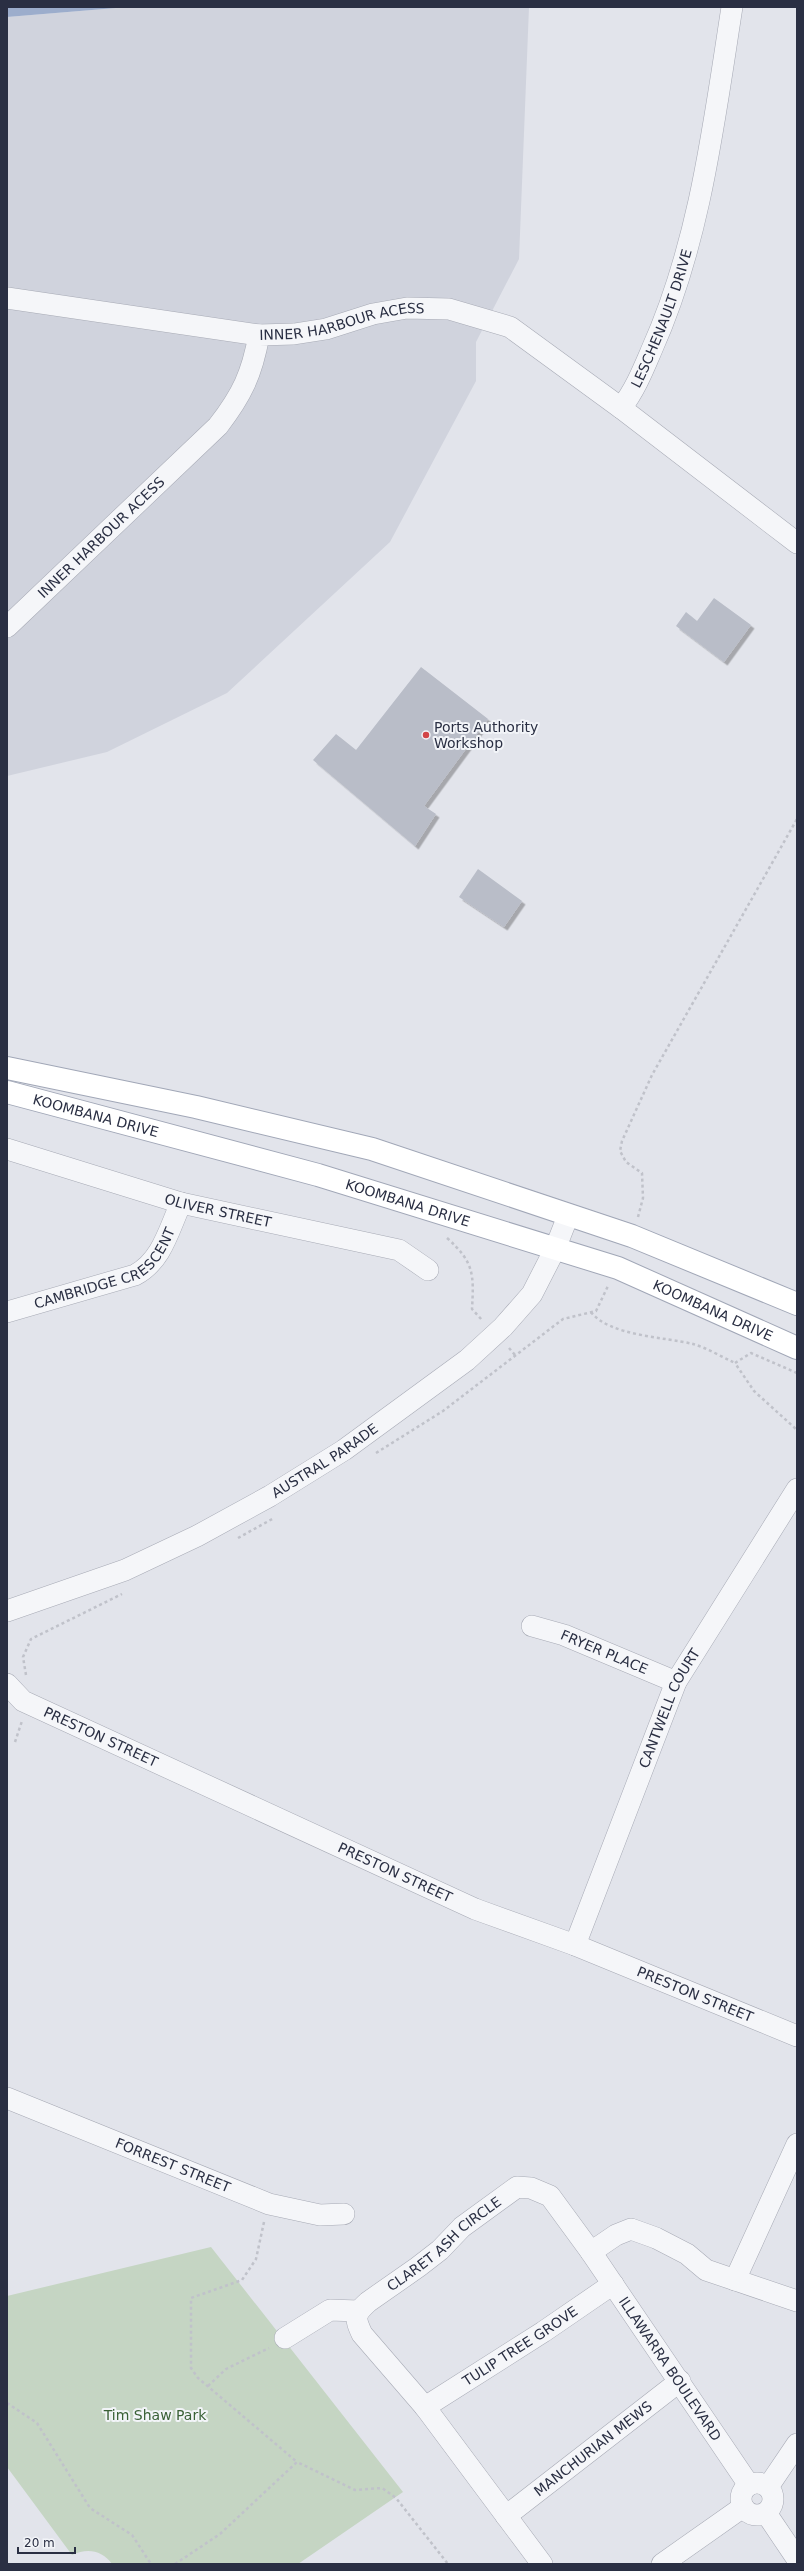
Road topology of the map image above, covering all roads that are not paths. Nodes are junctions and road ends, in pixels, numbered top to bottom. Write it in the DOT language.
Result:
graph roads {
  1 [pos="732,7"];
  2 [pos="7,298"];
  3 [pos="259,335"];
  4 [pos="621,408"];
  5 [pos="797,543"];
  6 [pos="7,627"];
  7 [pos="7,1068"];
  8 [pos="7,1092"];
  9 [pos="7,1149"];
  10 [pos="180,1203"];
  11 [pos="568,1216"];
  12 [pos="555,1250"];
  13 [pos="428,1270"];
  14 [pos="797,1304"];
  15 [pos="7,1312"];
  16 [pos="797,1348"];
  17 [pos="797,1489"];
  18 [pos="7,1611"];
  19 [pos="532,1626"];
  20 [pos="676,1682"];
  21 [pos="7,1684"];
  22 [pos="575,1945"];
  23 [pos="797,2036"];
  24 [pos="7,2098"];
  25 [pos="797,2144"];
  26 [pos="344,2214"];
  27 [pos="591,2252"];
  28 [pos="735,2280"];
  29 [pos="613,2284"];
  30 [pos="797,2301"];
  31 [pos="358,2311"];
  32 [pos="285,2338"];
  33 [pos="680,2381"];
  34 [pos="425,2407"];
  35 [pos="797,2444"];
  36 [pos="758,2486"];
  37 [pos="743,2507"];
  38 [pos="766,2513"];
  39 [pos="506,2516"];
  40 [pos="797,2559"];
  41 [pos="542,2564"];
  42 [pos="662,2564"];
  1 -- 4 [label="street, LESCHENAULT DRIVE"];
  2 -- 3 [label="street"];
  3 -- 4 [label="street, INNER HARBOUR ACESS"];
  3 -- 6 [label="street, INNER HARBOUR ACESS"];
  4 -- 5 [label="street"];
  7 -- 11 [label="main road, KOOMBANA DRIVE"];
  8 -- 12 [label="main road, KOOMBANA DRIVE"];
  9 -- 10 [label="street, OLIVER STREET"];
  10 -- 13 [label="street, OLIVER STREET"];
  10 -- 15 [label="street, CAMBRIDGE CRESCENT"];
  11 -- 12 [label="street, AUSTRAL PARADE"];
  11 -- 14 [label="main road, KOOMBANA DRIVE"];
  12 -- 16 [label="main road, KOOMBANA DRIVE"];
  12 -- 18 [label="street, AUSTRAL PARADE"];
  17 -- 20 [label="street, CANTWELL COURT"];
  19 -- 20 [label="street, FRYER PLACE"];
  20 -- 22 [label="street, CANTWELL COURT"];
  21 -- 22 [label="street, PRESTON STREET"];
  22 -- 23 [label="street, PRESTON STREET"];
  24 -- 26 [label="street, FORREST STREET"];
  25 -- 28 [label="street"];
  27 -- 28 [label="street"];
  27 -- 29 [label="street, ILLAWARRA BOULEVARD"];
  27 -- 31 [label="street, CLARET ASH CIRCLE"];
  28 -- 30 [label="street"];
  29 -- 33 [label="street, ILLAWARRA BOULEVARD"];
  29 -- 34 [label="street, TULIP TREE GROVE"];
  31 -- 32 [label="street"];
  31 -- 34 [label="street"];
  33 -- 36 [label="street, ILLAWARRA BOULEVARD"];
  33 -- 39 [label="street, MANCHURIAN MEWS"];
  34 -- 39 [label="street"];
  35 -- 36 [label="street"];
  36 -- 37 [label="street"];
  36 -- 38 [label="street"];
  37 -- 38 [label="street"];
  37 -- 42 [label="street"];
  38 -- 40 [label="street"];
  39 -- 41 [label="street"];
}
